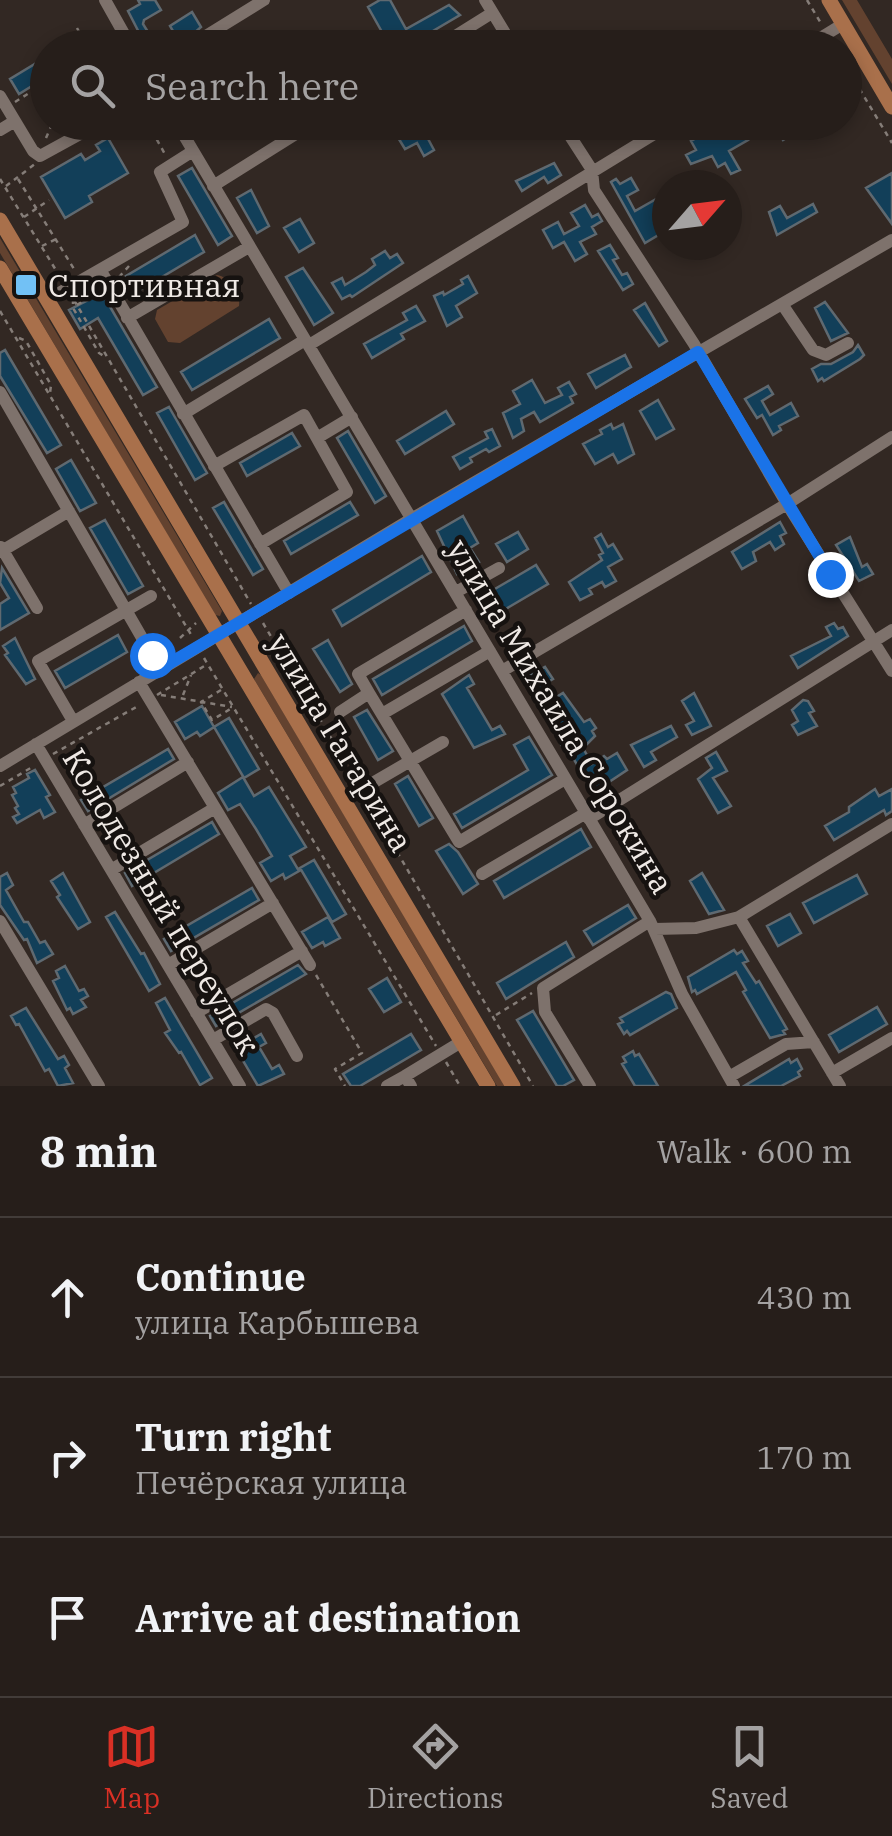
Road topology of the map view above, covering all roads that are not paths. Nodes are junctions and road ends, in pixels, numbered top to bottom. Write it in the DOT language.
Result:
graph roads {
  1 [pos="105,0"];
  2 [pos="264,0"];
  3 [pos="829,0"];
  4 [pos="488,6"];
  5 [pos="843,24"];
  6 [pos="122,30"];
  7 [pos="215,30"];
  8 [pos="458,30"];
  9 [pos="503,30"];
  10 [pos="833,30"];
  11 [pos="847,30"];
  12 [pos="862,56"];
  13 [pos="3,102"];
  14 [pos="892,107"];
  15 [pos="14,120"];
  16 [pos="0,130"];
  17 [pos="69,140"];
  18 [pos="186,140"];
  19 [pos="287,140"];
  20 [pos="573,140"];
  21 [pos="643,140"];
  22 [pos="193,152"];
  23 [pos="592,170"];
  24 [pos="213,186"];
  25 [pos="0,220"];
  26 [pos="892,240"];
  27 [pos="249,248"];
  28 [pos="0,268"];
  29 [pos="101,270"];
  30 [pos="6,290"];
  31 [pos="47,300"];
  32 [pos="782,304"];
  33 [pos="127,318"];
  34 [pos="307,342"];
  35 [pos="848,343"];
  36 [pos="698,352"];
  37 [pos="0,392"];
  38 [pos="184,414"];
  39 [pos="352,417"];
  40 [pos="892,437"];
  41 [pos="317,438"];
  42 [pos="214,466"];
  43 [pos="787,504"];
  44 [pos="69,511"];
  45 [pos="413,518"];
  46 [pos="260,544"];
  47 [pos="1,549"];
  48 [pos="499,568"];
  49 [pos="456,592"];
  50 [pos="289,593"];
  51 [pos="151,596"];
  52 [pos="37,608"];
  53 [pos="126,610"];
  54 [pos="466,610"];
  55 [pos="238,624"];
  56 [pos="892,630"];
  57 [pos="219,635"];
  58 [pos="874,640"];
  59 [pos="490,651"];
  60 [pos="262,663"];
  61 [pos="160,669"];
  62 [pos="502,671"];
  63 [pos="892,671"];
  64 [pos="243,675"];
  65 [pos="139,682"];
  66 [pos="369,693"];
  67 [pos="340,712"];
  68 [pos="382,714"];
  69 [pos="74,721"];
  70 [pos="443,742"];
  71 [pos="36,744"];
  72 [pos="410,761"];
  73 [pos="188,762"];
  74 [pos="0,766"];
  75 [pos="565,779"];
  76 [pos="345,800"];
  77 [pos="215,808"];
  78 [pos="587,816"];
  79 [pos="892,824"];
  80 [pos="84,825"];
  81 [pos="111,870"];
  82 [pos="482,874"];
  83 [pos="273,903"];
  84 [pos="738,918"];
  85 [pos="0,920"];
  86 [pos="653,925"];
  87 [pos="302,952"];
  88 [pos="310,964"];
  89 [pos="168,965"];
  90 [pos="196,1013"];
  91 [pos="892,1038"];
  92 [pos="213,1040"];
  93 [pos="461,1042"];
  94 [pos="814,1042"];
  95 [pos="298,1056"];
  96 [pos="836,1080"];
  97 [pos="408,1081"];
  98 [pos="732,1082"];
  99 [pos="99,1086"];
  100 [pos="240,1086"];
  101 [pos="387,1086"];
  102 [pos="488,1086"];
  103 [pos="512,1086"];
  104 [pos="590,1086"];
  1 -- 6 [label="street"];
  2 -- 7 [label="street"];
  3 -- 5 [label="main road"];
  4 -- 8 [label="street"];
  4 -- 9 [label="street"];
  5 -- 10 [label="street"];
  5 -- 11 [label="main road"];
  12 -- 14 [label="main road"];
  13 -- 15 [label="street"];
  15 -- 16 [label="street"];
  15 -- 17 [label="street"];
  18 -- 22 [label="street, улица Михаила Сорокина"];
  19 -- 24 [label="street"];
  20 -- 23 [label="street"];
  21 -- 23 [label="street"];
  22 -- 24 [label="street, улица Михаила Сорокина"];
  22 -- 29 [label="street"];
  23 -- 34 [label="street"];
  23 -- 36 [label="street"];
  24 -- 27 [label="street, улица Михаила Сорокина"];
  25 -- 31 [label="main road, улица Гагарина"];
  26 -- 32 [label="street"];
  27 -- 33 [label="street"];
  27 -- 34 [label="street, улица Михаила Сорокина"];
  28 -- 30 [label="main road, улица Гагарина"];
  29 -- 31 [label="street"];
  29 -- 33 [label="street"];
  30 -- 57 [label="main road, улица Гагарина"];
  31 -- 55 [label="main road, улица Гагарина"];
  32 -- 35 [label="street"];
  32 -- 36 [label="street"];
  33 -- 38 [label="street"];
  34 -- 38 [label="street"];
  34 -- 39 [label="street, улица Михаила Сорокина"];
  36 -- 43 [label="street"];
  36 -- 45 [label="street"];
  37 -- 44 [label="street"];
  38 -- 42 [label="street"];
  39 -- 41 [label="street"];
  39 -- 45 [label="street, улица Михаила Сорокина"];
  40 -- 43 [label="street"];
  41 -- 42 [label="street"];
  41 -- 46 [label="street"];
  42 -- 46 [label="street"];
  43 -- 58 [label="street"];
  43 -- 62 [label="street"];
  44 -- 47 [label="street"];
  44 -- 53 [label="street"];
  45 -- 49 [label="street, улица Михаила Сорокина"];
  45 -- 50 [label="street"];
  46 -- 50 [label="street"];
  47 -- 52 [label="street"];
  48 -- 49 [label="street"];
  49 -- 54 [label="street, улица Михаила Сорокина"];
  50 -- 55 [label="street"];
  51 -- 53 [label="street"];
  53 -- 61 [label="street"];
  53 -- 69 [label="street"];
  54 -- 59 [label="street, улица Михаила Сорокина"];
  54 -- 66 [label="street"];
  55 -- 57 [label="street"];
  55 -- 60 [label="main road, улица Гагарина"];
  56 -- 58 [label="street"];
  57 -- 61 [label="street"];
  57 -- 64 [label="main road, улица Гагарина"];
  58 -- 63 [label="street"];
  58 -- 78 [label="street"];
  59 -- 62 [label="street, улица Михаила Сорокина"];
  59 -- 68 [label="street"];
  60 -- 64 [label="main road"];
  60 -- 76 [label="main road, улица Гагарина"];
  61 -- 65 [label="street"];
  62 -- 75 [label="street, улица Михаила Сорокина"];
  64 -- 93 [label="main road, улица Гагарина"];
  65 -- 69 [label="street"];
  65 -- 73 [label="street"];
  66 -- 67 [label="street"];
  66 -- 68 [label="street"];
  68 -- 72 [label="street"];
  69 -- 71 [label="street"];
  70 -- 72 [label="street"];
  71 -- 74 [label="street"];
  71 -- 80 [label="street, Колодезный переулок"];
  72 -- 75 [label="street"];
  72 -- 76 [label="street"];
  73 -- 77 [label="street"];
  73 -- 80 [label="street"];
  75 -- 78 [label="street, улица Михаила Сорокина"];
  76 -- 103 [label="main road, улица Гагарина"];
  77 -- 81 [label="street"];
  77 -- 83 [label="street"];
  78 -- 82 [label="street"];
  78 -- 86 [label="street, улица Михаила Сорокина"];
  79 -- 84 [label="street"];
  80 -- 81 [label="street, Колодезный переулок"];
  81 -- 89 [label="street, Колодезный переулок"];
  83 -- 87 [label="street"];
  83 -- 89 [label="street"];
  84 -- 86 [label="street"];
  84 -- 94 [label="street"];
  85 -- 99 [label="street"];
  86 -- 98 [label="street, улица Михаила Сорокина"];
  86 -- 104 [label="street"];
  87 -- 88 [label="street"];
  87 -- 90 [label="street"];
  89 -- 90 [label="street, Колодезный переулок"];
  90 -- 92 [label="street, Колодезный переулок"];
  91 -- 96 [label="street"];
  92 -- 95 [label="street"];
  92 -- 100 [label="street, Колодезный переулок"];
  93 -- 97 [label="street"];
  93 -- 102 [label="main road, улица Гагарина"];
  94 -- 96 [label="street"];
  94 -- 98 [label="street"];
  97 -- 101 [label="street"];
}
